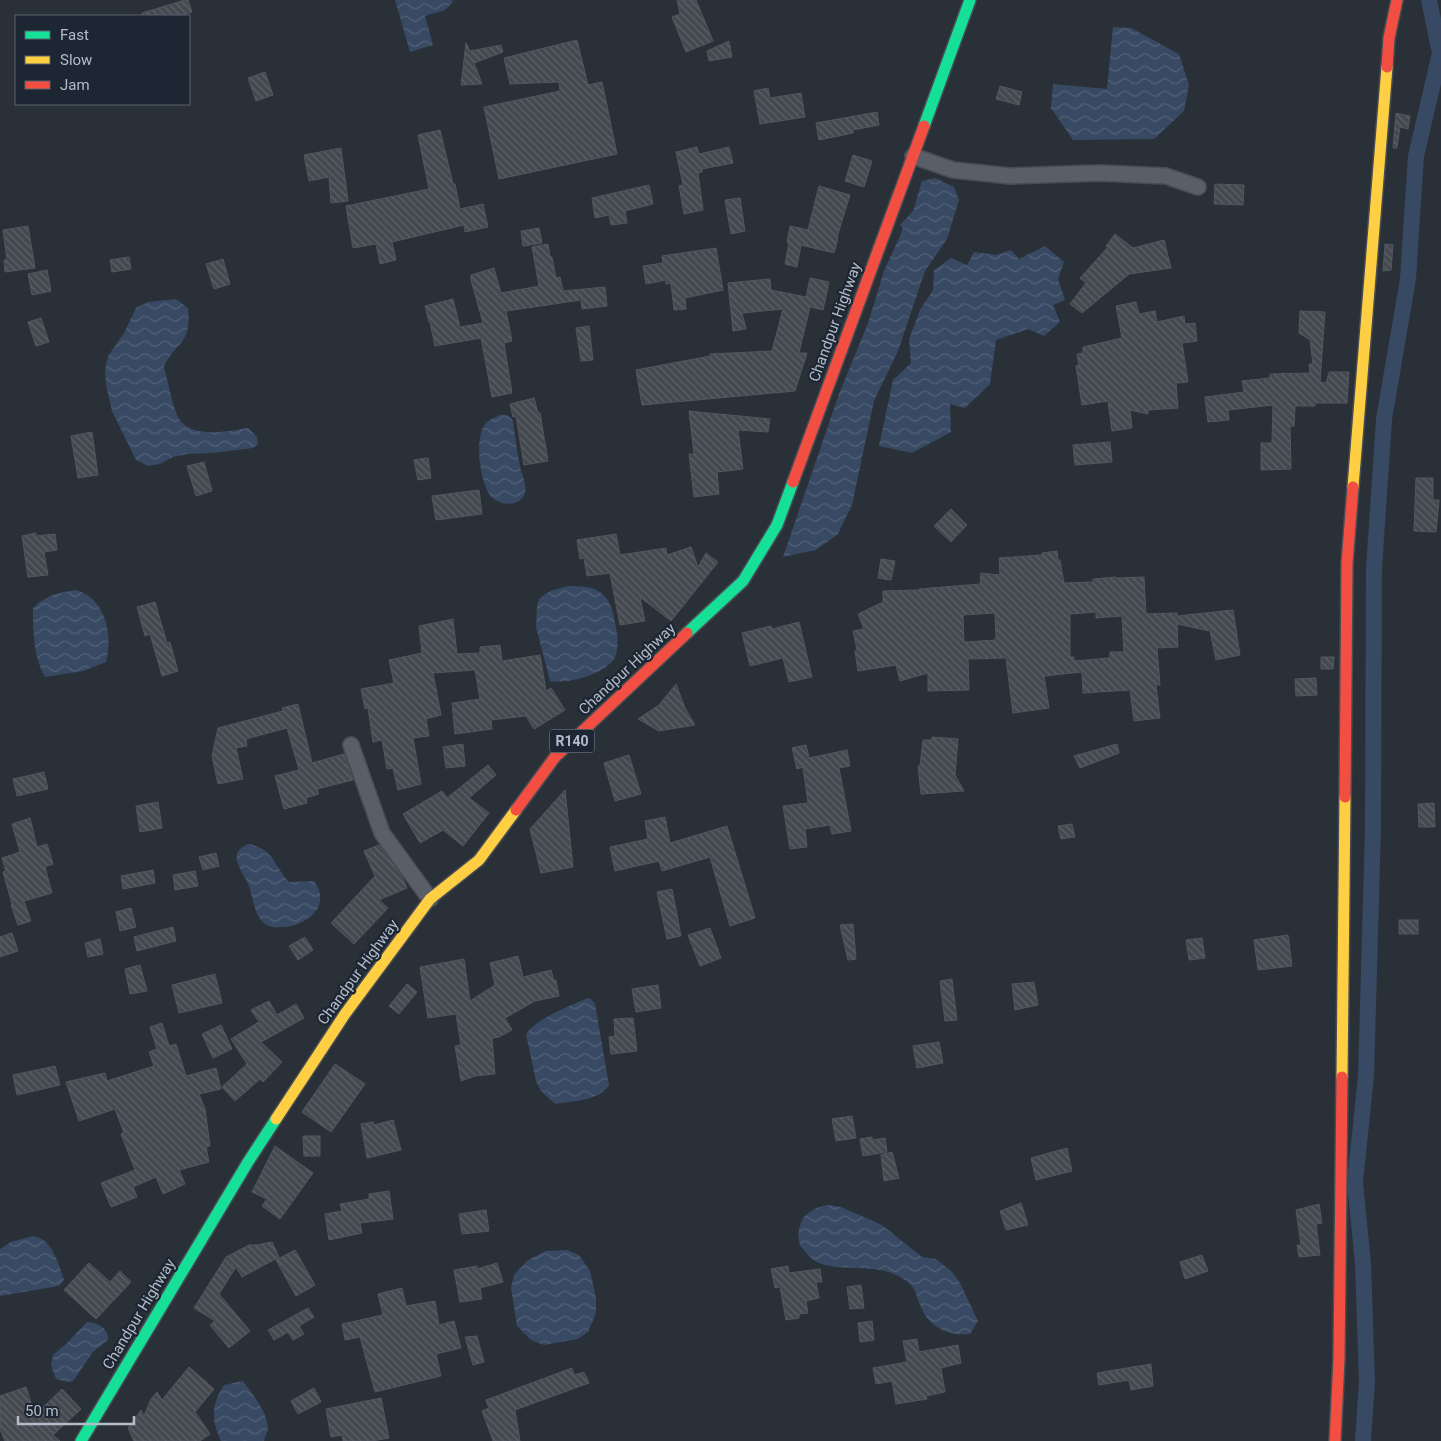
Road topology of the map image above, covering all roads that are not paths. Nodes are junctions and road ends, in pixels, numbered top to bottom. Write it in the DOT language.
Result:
graph roads {
  1 [pos="970,0"];
  2 [pos="1397,0"];
  3 [pos="913,156"];
  4 [pos="1198,187"];
  5 [pos="351,745"];
  6 [pos="430,899"];
  7 [pos="81,1441"];
  8 [pos="1335,1441"];
  1 -- 3 [label="main road, Chandpur Highway / R140"];
  2 -- 8 [label="main road"];
  3 -- 4 [label="street"];
  3 -- 6 [label="main road, Chandpur Highway / R140"];
  5 -- 6 [label="street"];
  6 -- 7 [label="main road, Chandpur Highway / R140"];
}
